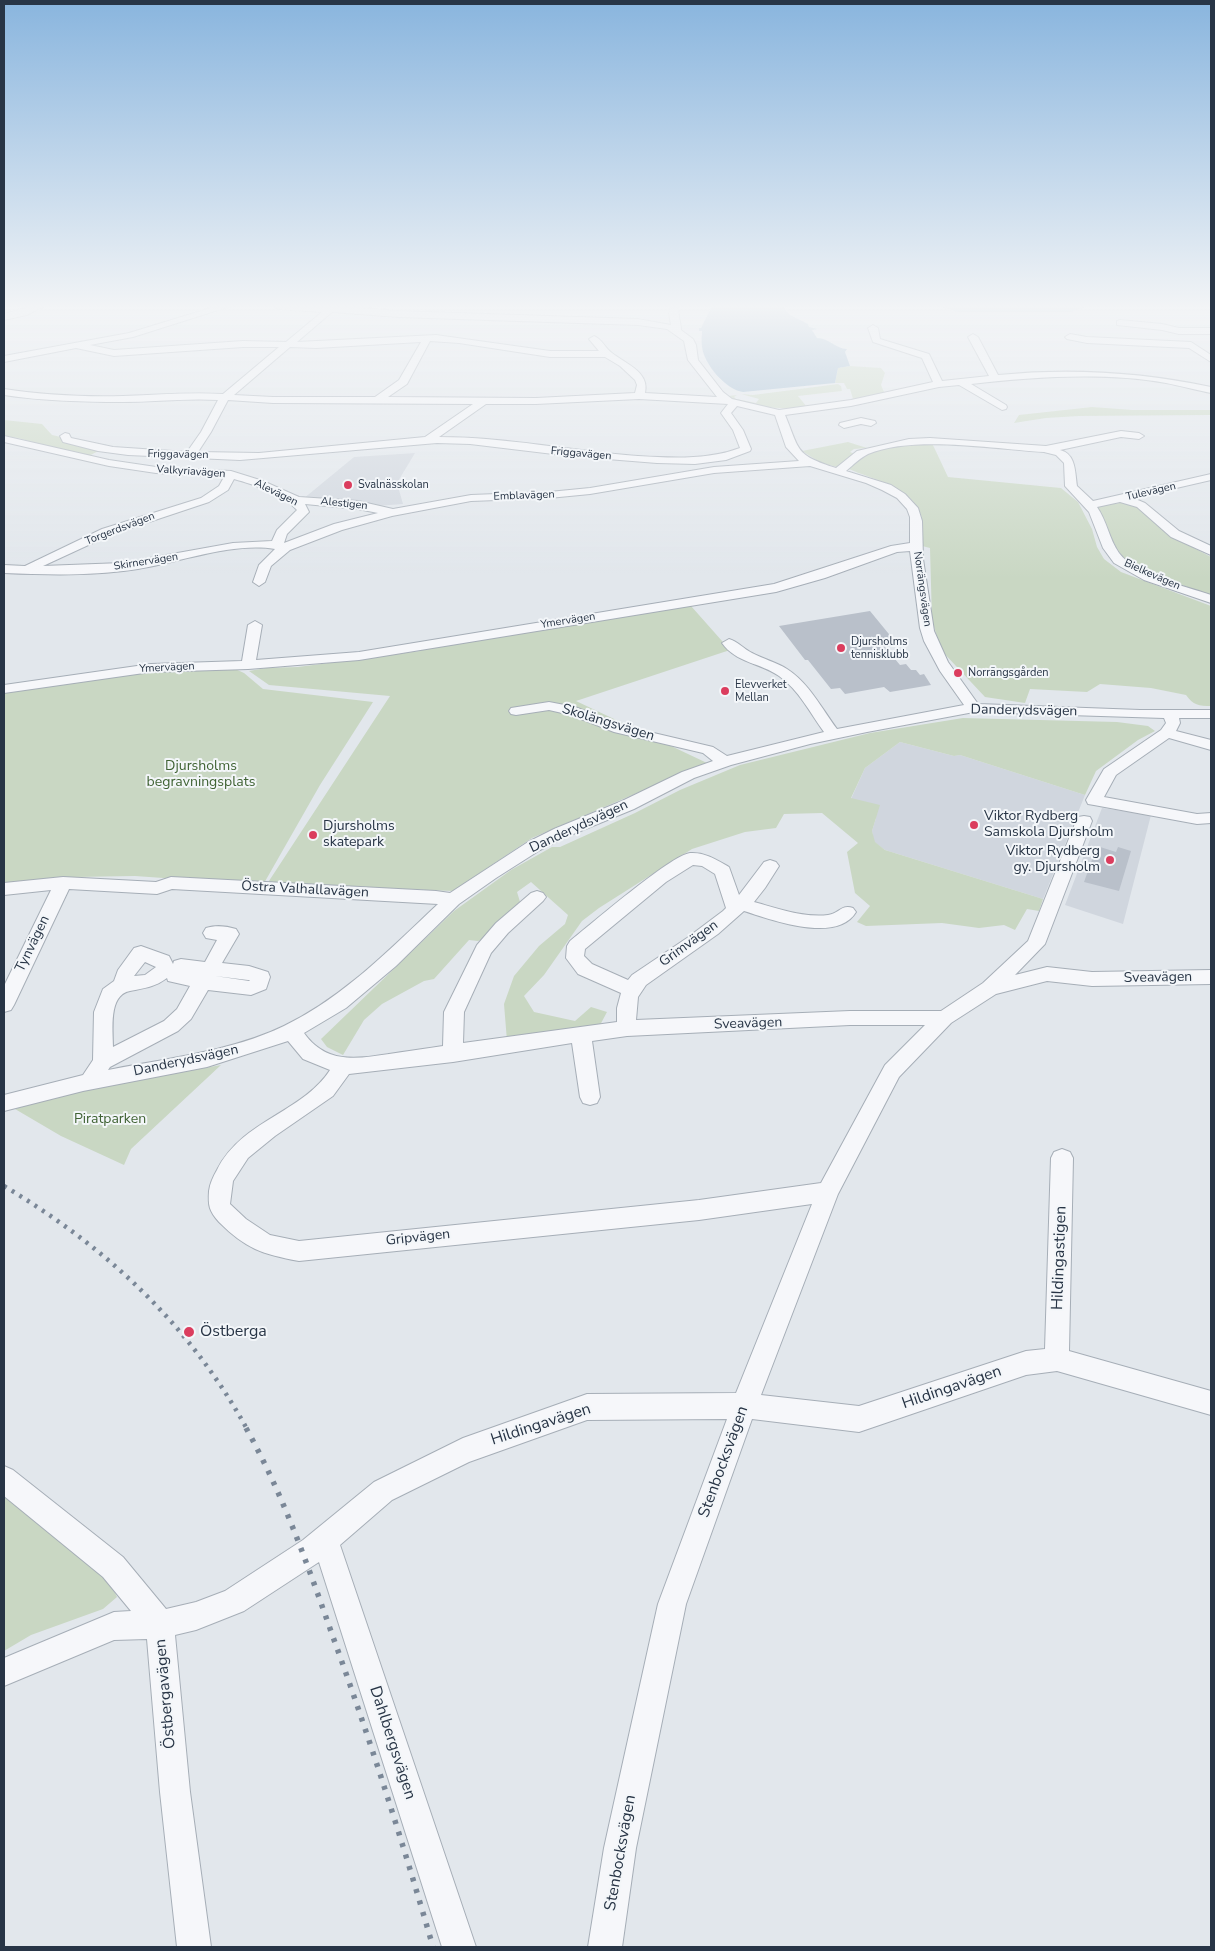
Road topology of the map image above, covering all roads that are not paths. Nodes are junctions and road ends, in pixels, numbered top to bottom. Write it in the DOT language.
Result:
graph roads {
  1 [pos="58,397"];
  2 [pos="157,397"];
  3 [pos="214,397"];
  4 [pos="383,397"];
  5 [pos="616,397"];
  6 [pos="655,397"];
  7 [pos="724,397"];
  8 [pos="879,397"];
  9 [pos="986,397"];
  10 [pos="224,398"];
  11 [pos="380,399"];
  12 [pos="485,400"];
  13 [pos="731,402"];
  14 [pos="1002,407"];
  15 [pos="779,413"];
  16 [pos="871,423"];
  17 [pos="844,425"];
  18 [pos="1130,434"];
  19 [pos="65,436"];
  20 [pos="4,439"];
  21 [pos="429,439"];
  22 [pos="1047,449"];
  23 [pos="190,455"];
  24 [pos="812,463"];
  25 [pos="839,471"];
  26 [pos="231,474"];
  27 [pos="1211,477"];
  28 [pos="1124,498"];
  29 [pos="297,501"];
  30 [pos="1090,505"];
  31 [pos="391,513"];
  32 [pos="1194,543"];
  33 [pos="1211,543"];
  34 [pos="281,546"];
  35 [pos="916,546"];
  36 [pos="1211,551"];
  37 [pos="4,569"];
  38 [pos="25,570"];
  39 [pos="4,580"];
  40 [pos="259,582"];
  41 [pos="1211,599"];
  42 [pos="255,625"];
  43 [pos="730,643"];
  44 [pos="248,666"];
  45 [pos="4,689"];
  46 [pos="974,708"];
  47 [pos="516,711"];
  48 [pos="1211,714"];
  49 [pos="1171,715"];
  50 [pos="1167,733"];
  51 [pos="833,734"];
  52 [pos="1211,745"];
  53 [pos="725,762"];
  54 [pos="1211,818"];
  55 [pos="1084,821"];
  56 [pos="770,866"];
  57 [pos="63,882"];
  58 [pos="157,888"];
  59 [pos="4,889"];
  60 [pos="537,897"];
  61 [pos="447,906"];
  62 [pos="738,907"];
  63 [pos="847,912"];
  64 [pos="212,932"];
  65 [pos="1036,944"];
  66 [pos="1047,974"];
  67 [pos="1211,978"];
  68 [pos="122,985"];
  69 [pos="990,988"];
  70 [pos="631,989"];
  71 [pos="4,1005"];
  72 [pos="944,1018"];
  73 [pos="627,1028"];
  74 [pos="292,1031"];
  75 [pos="581,1035"];
  76 [pos="452,1054"];
  77 [pos="103,1061"];
  78 [pos="344,1066"];
  79 [pos="90,1081"];
  80 [pos="590,1097"];
  81 [pos="4,1103"];
  82 [pos="1062,1158"];
  83 [pos="828,1192"];
  84 [pos="1057,1359"];
  85 [pos="1211,1403"];
  86 [pos="744,1406"];
  87 [pos="4,1479"];
  88 [pos="325,1540"];
  89 [pos="160,1624"];
  90 [pos="4,1672"];
  91 [pos="194,1947"];
  92 [pos="459,1947"];
  93 [pos="605,1947"];
  1 -- 2 [label="street"];
  3 -- 10 [label="street"];
  4 -- 11 [label="street"];
  5 -- 12 [label="street"];
  6 -- 13 [label="street"];
  7 -- 13 [label="street"];
  8 -- 15 [label="street"];
  9 -- 14 [label="street"];
  10 -- 11 [label="street"];
  10 -- 23 [label="street"];
  11 -- 12 [label="street"];
  12 -- 21 [label="street"];
  13 -- 15 [label="street"];
  13 -- 21 [label="street, Friggavägen"];
  15 -- 24 [label="street"];
  16 -- 17 [label="street"];
  18 -- 22 [label="street"];
  19 -- 23 [label="street, Friggavägen"];
  20 -- 26 [label="street, Valkyriavägen"];
  21 -- 23 [label="street, Friggavägen"];
  22 -- 25 [label="street, Bielkevägen"];
  22 -- 30 [label="street, Bielkevägen"];
  24 -- 25 [label="street"];
  24 -- 31 [label="street, Emblavägen"];
  25 -- 35 [label="street"];
  26 -- 29 [label="street, Alevägen"];
  26 -- 38 [label="street, Torgerdsvägen"];
  27 -- 28 [label="street, Tulevägen"];
  28 -- 30 [label="street, Tulevägen"];
  28 -- 32 [label="street"];
  29 -- 31 [label="street, Alestigen"];
  29 -- 34 [label="street, Alevägen"];
  30 -- 41 [label="street, Bielkevägen"];
  31 -- 34 [label="street, Emblavägen"];
  32 -- 33 [label="street"];
  32 -- 36 [label="street"];
  34 -- 38 [label="street, Skirnervägen"];
  34 -- 40 [label="street, Emblavägen"];
  35 -- 44 [label="street, Ymervägen"];
  35 -- 46 [label="street, Norrängsvägen"];
  37 -- 38 [label="street, Skirnervägen"];
  38 -- 39 [label="street, Torgerdsvägen"];
  42 -- 44 [label="street"];
  43 -- 51 [label="street"];
  44 -- 45 [label="street, Ymervägen"];
  46 -- 49 [label="street, Danderydsvägen"];
  46 -- 51 [label="street, Danderydsvägen"];
  47 -- 53 [label="street, Skolängsvägen"];
  48 -- 49 [label="street, Danderydsvägen"];
  49 -- 50 [label="street"];
  50 -- 52 [label="street"];
  50 -- 54 [label="street"];
  51 -- 53 [label="street, Danderydsvägen"];
  53 -- 61 [label="street, Danderydsvägen"];
  55 -- 65 [label="street"];
  56 -- 62 [label="street, Grimvägen"];
  57 -- 58 [label="street, Östra Valhallavägen"];
  57 -- 59 [label="street, Östra Valhallavägen"];
  57 -- 71 [label="street, Tynvägen"];
  58 -- 61 [label="street, Östra Valhallavägen"];
  60 -- 76 [label="street"];
  61 -- 74 [label="street, Danderydsvägen"];
  62 -- 63 [label="street"];
  62 -- 70 [label="street, Grimvägen"];
  62 -- 70 [label="street"];
  64 -- 77 [label="street"];
  65 -- 66 [label="street"];
  65 -- 69 [label="street"];
  66 -- 67 [label="street, Sveavägen"];
  66 -- 69 [label="street, Sveavägen"];
  68 -- 77 [label="street"];
  69 -- 72 [label="street, Sveavägen"];
  70 -- 73 [label="street"];
  72 -- 73 [label="street, Sveavägen"];
  72 -- 83 [label="street, Stenbocksvägen"];
  73 -- 75 [label="street, Sveavägen"];
  74 -- 78 [label="street, Sveavägen"];
  74 -- 79 [label="street, Danderydsvägen"];
  75 -- 76 [label="street, Sveavägen"];
  75 -- 80 [label="street"];
  76 -- 78 [label="street, Sveavägen"];
  77 -- 79 [label="street"];
  78 -- 83 [label="street, Gripvägen"];
  79 -- 81 [label="street, Danderydsvägen"];
  82 -- 84 [label="street, Hildingastigen"];
  83 -- 86 [label="street, Stenbocksvägen"];
  84 -- 85 [label="street, Hildingavägen"];
  84 -- 86 [label="street, Hildingavägen"];
  86 -- 88 [label="street, Hildingavägen"];
  86 -- 93 [label="street, Stenbocksvägen"];
  87 -- 89 [label="street, Östbergavägen"];
  88 -- 89 [label="street, Hildingavägen"];
  88 -- 92 [label="street, Dahlbergsvägen"];
  89 -- 90 [label="street, Hildingavägen"];
  89 -- 91 [label="street, Östbergavägen"];
}
